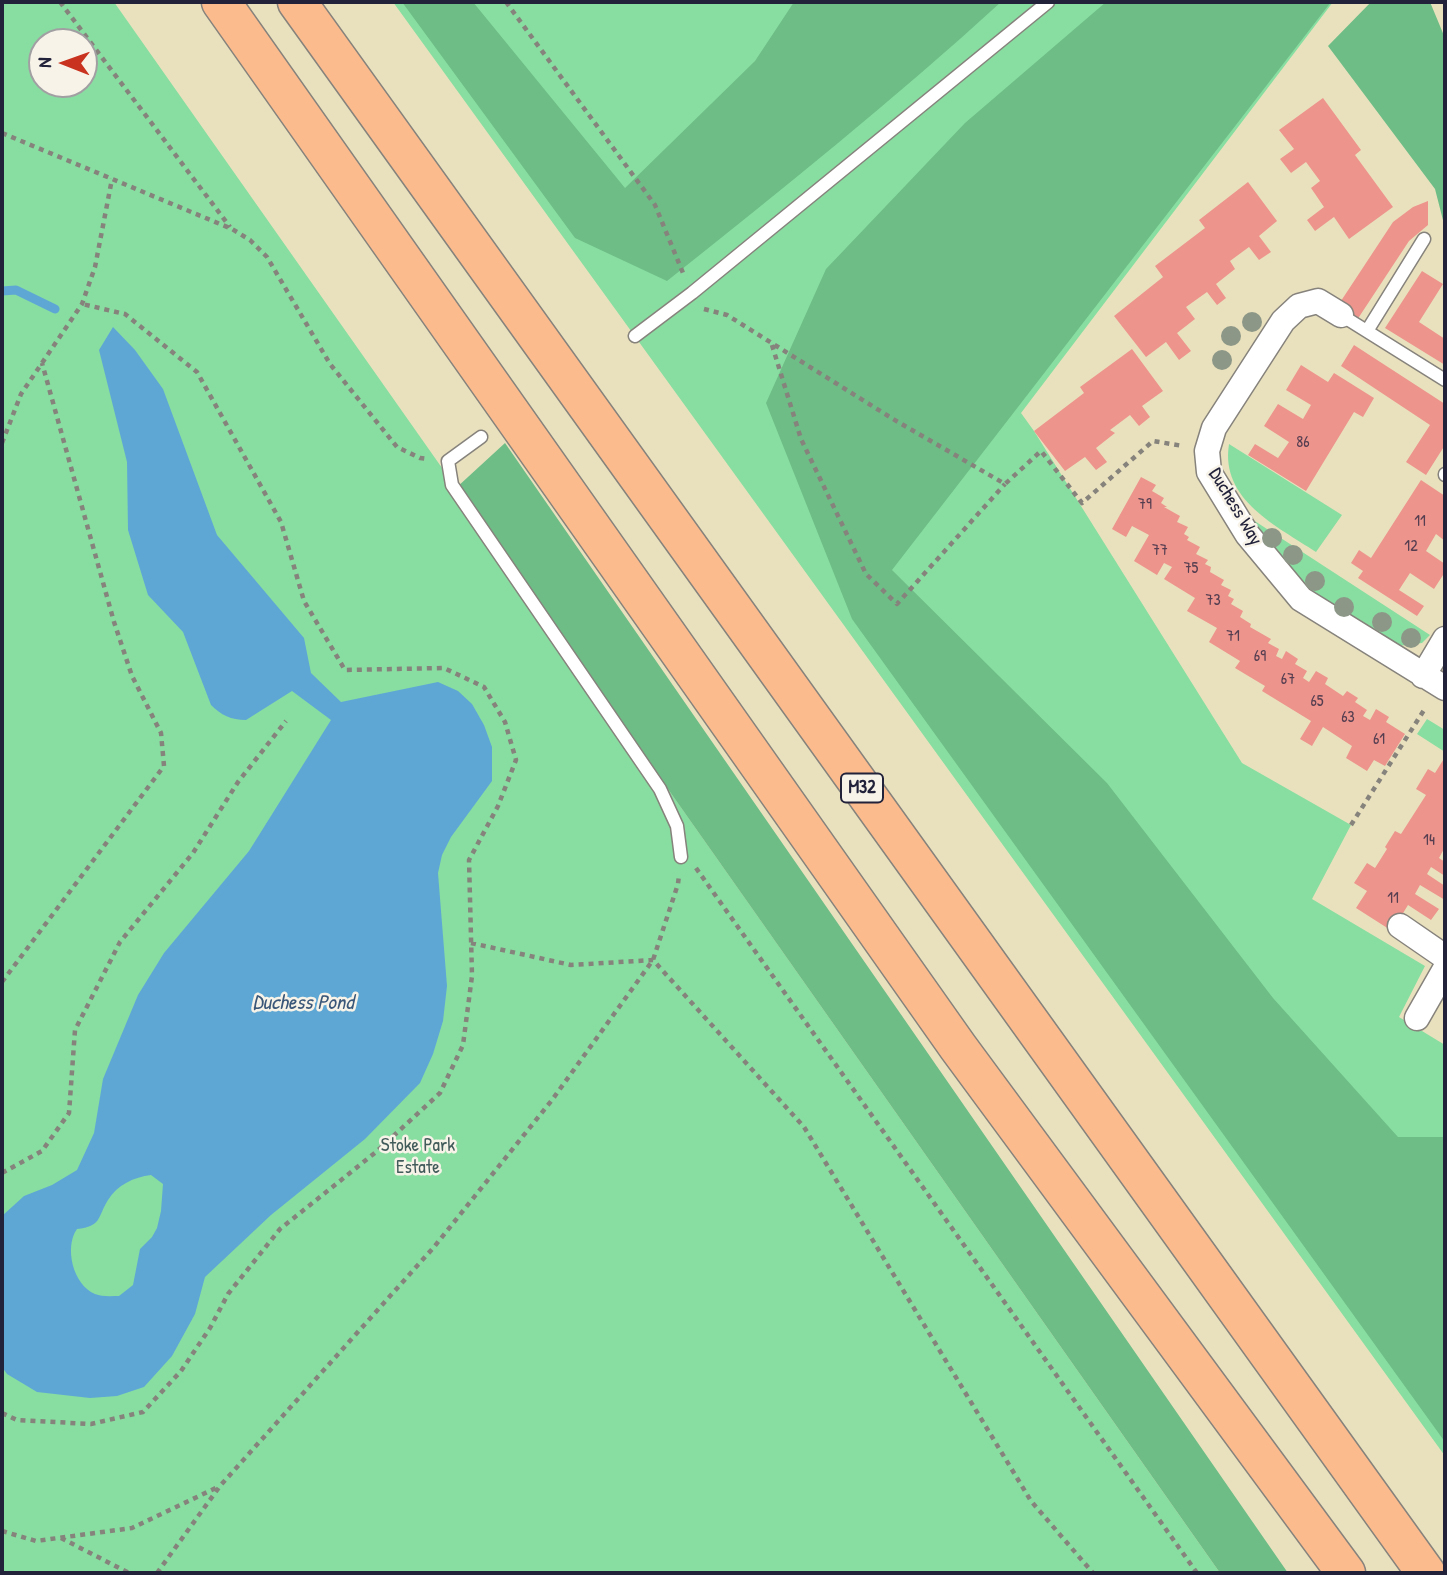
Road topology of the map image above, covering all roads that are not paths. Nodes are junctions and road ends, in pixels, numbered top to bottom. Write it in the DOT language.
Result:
graph roads {
  1 [pos="221,2"];
  2 [pos="297,2"];
  3 [pos="1048,2"];
  4 [pos="1424,239"];
  5 [pos="1340,314"];
  6 [pos="1367,331"];
  7 [pos="635,336"];
  8 [pos="1445,380"];
  9 [pos="481,436"];
  10 [pos="1445,639"];
  11 [pos="1436,683"];
  12 [pos="681,851"];
  13 [pos="1400,926"];
  14 [pos="1445,957"];
  15 [pos="1445,969"];
  16 [pos="1417,1018"];
  17 [pos="1346,1573"];
  18 [pos="1426,1573"];
  1 -- 17 [label="highway"];
  2 -- 18 [label="highway, M32"];
  3 -- 7 [label="lane"];
  4 -- 6 [label="lane"];
  5 -- 6 [label="lane"];
  5 -- 11 [label="street, Duchess Way"];
  6 -- 8 [label="lane"];
  9 -- 12 [label="lane"];
  10 -- 11 [label="street"];
  13 -- 14 [label="street"];
  15 -- 16 [label="street"];
}
